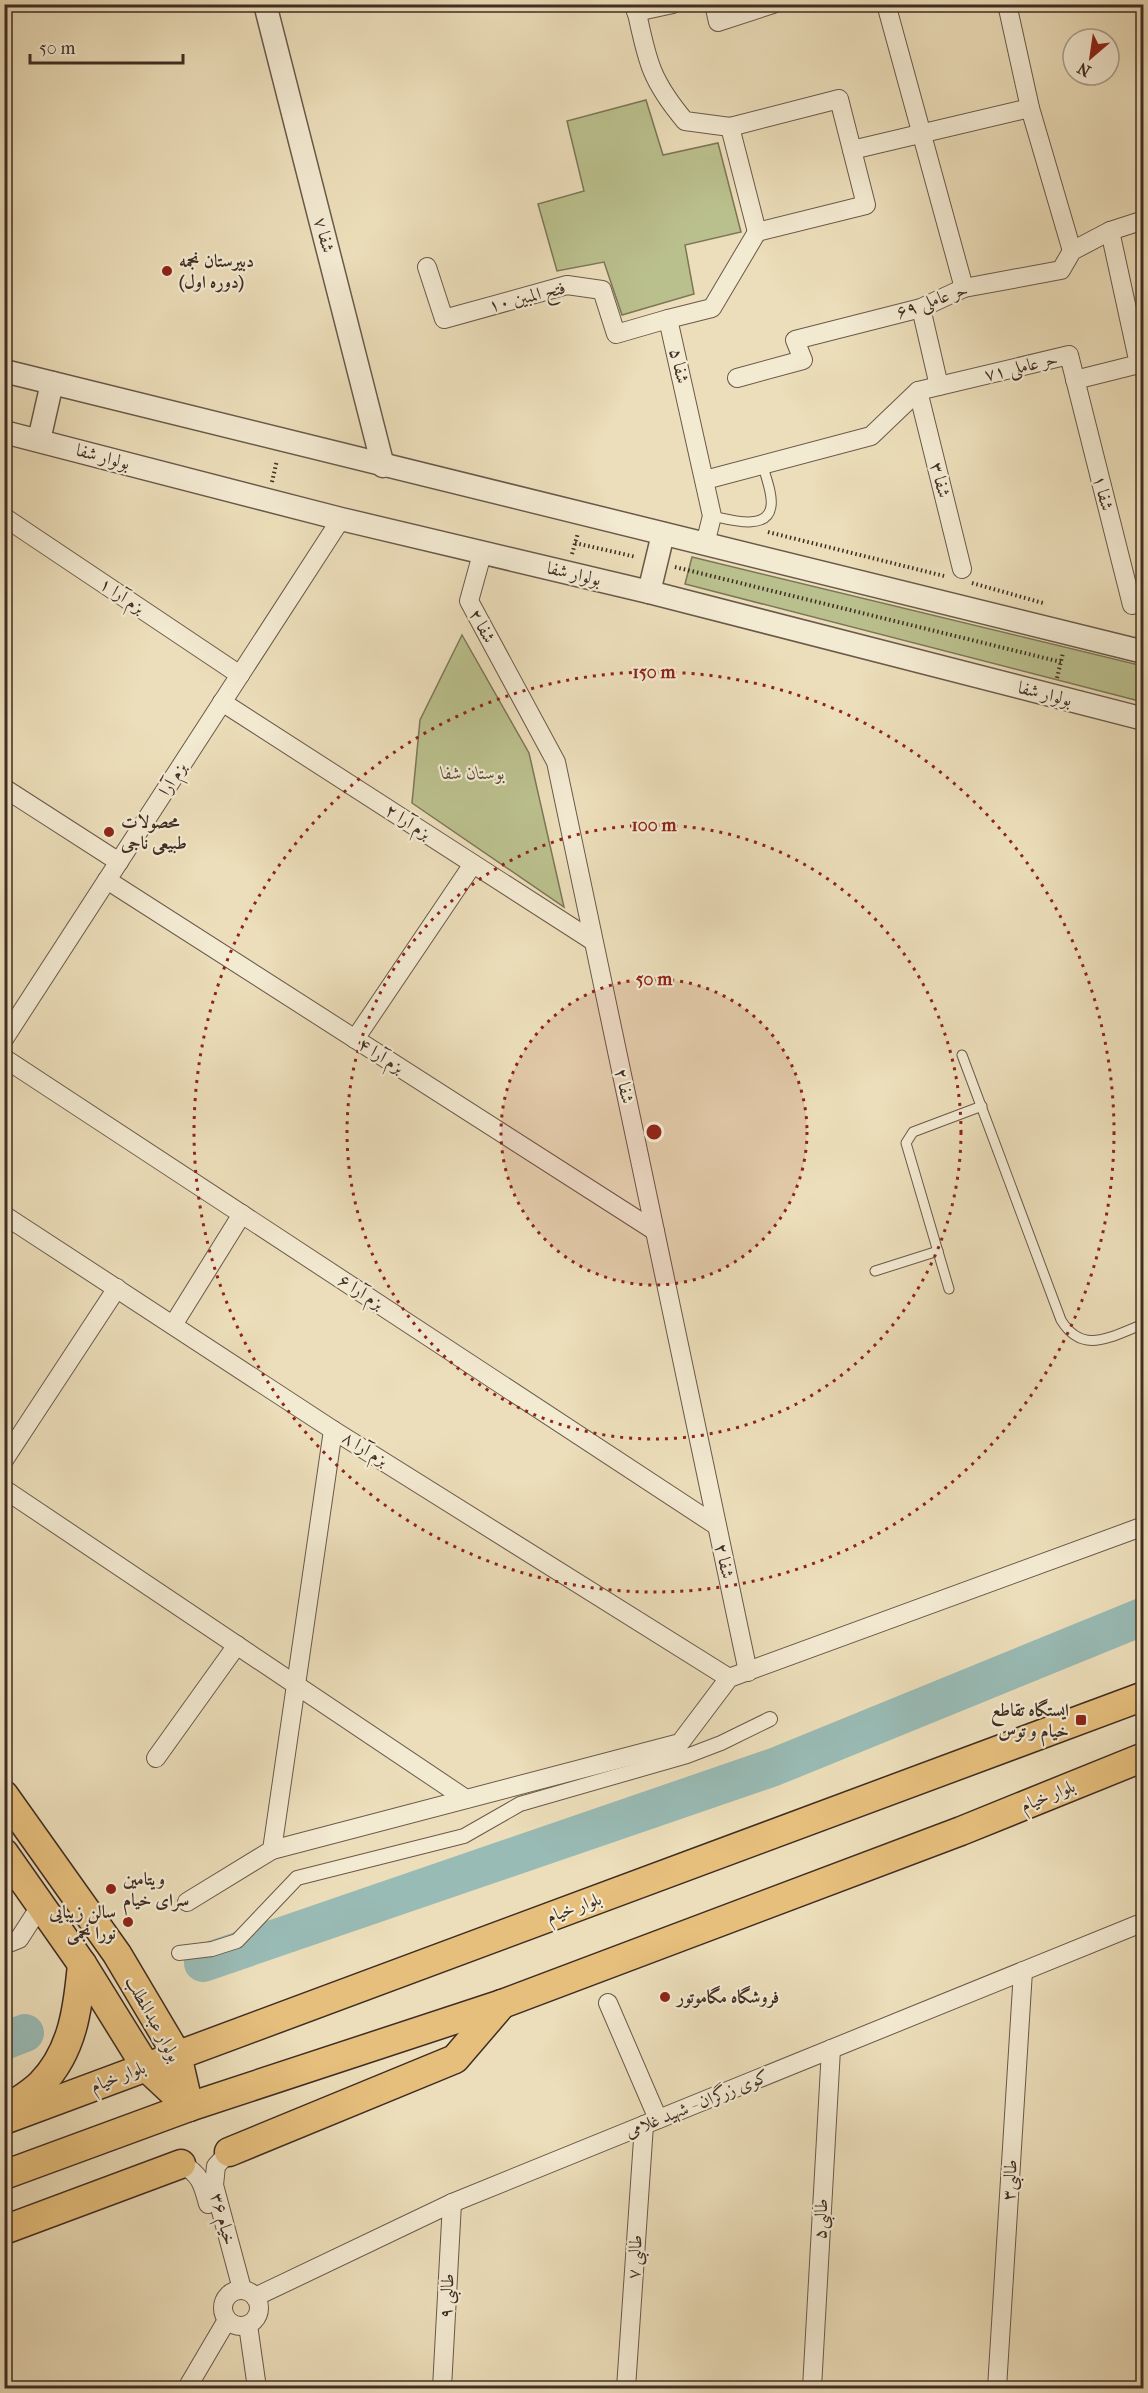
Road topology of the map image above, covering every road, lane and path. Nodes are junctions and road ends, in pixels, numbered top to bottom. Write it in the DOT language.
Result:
graph roads {
  1 [pos="265,4"];
  2 [pos="673,4"];
  3 [pos="714,4"];
  4 [pos="773,4"];
  5 [pos="886,4"];
  6 [pos="1007,4"];
  7 [pos="636,8"];
  8 [pos="1030,108"];
  9 [pos="730,127"];
  10 [pos="922,134"];
  11 [pos="852,150"];
  12 [pos="1143,220"];
  13 [pos="1110,231"];
  14 [pos="757,232"];
  15 [pos="1072,251"];
  16 [pos="427,267"];
  17 [pos="964,288"];
  18 [pos="921,308"];
  19 [pos="668,319"];
  20 [pos="4,371"];
  21 [pos="737,378"];
  22 [pos="1075,380"];
  23 [pos="52,383"];
  24 [pos="939,386"];
  25 [pos="918,391"];
  26 [pos="4,432"];
  27 [pos="39,440"];
  28 [pos="281,441"];
  29 [pos="762,463"];
  30 [pos="383,466"];
  31 [pos="705,480"];
  32 [pos="268,500"];
  33 [pos="583,514"];
  34 [pos="712,516"];
  35 [pos="4,517"];
  36 [pos="341,519"];
  37 [pos="758,521"];
  38 [pos="663,534"];
  39 [pos="575,543"];
  40 [pos="705,544"];
  41 [pos="482,554"];
  42 [pos="656,562"];
  43 [pos="567,572"];
  44 [pos="960,576"];
  45 [pos="649,592"];
  46 [pos="1132,605"];
  47 [pos="1053,606"];
  48 [pos="1143,651"];
  49 [pos="1061,662"];
  50 [pos="240,675"];
  51 [pos="222,702"];
  52 [pos="1143,719"];
  53 [pos="4,788"];
  54 [pos="119,862"];
  55 [pos="473,864"];
  56 [pos="107,880"];
  57 [pos="594,941"];
  58 [pos="4,1039"];
  59 [pos="355,1039"];
  60 [pos="962,1056"];
  61 [pos="4,1058"];
  62 [pos="982,1106"];
  63 [pos="242,1214"];
  64 [pos="4,1215"];
  65 [pos="655,1231"];
  66 [pos="938,1251"];
  67 [pos="874,1271"];
  68 [pos="117,1288"];
  69 [pos="949,1289"];
  70 [pos="1143,1324"];
  71 [pos="172,1325"];
  72 [pos="333,1430"];
  73 [pos="4,1460"];
  74 [pos="4,1489"];
  75 [pos="717,1526"];
  76 [pos="1143,1526"];
  77 [pos="237,1645"];
  78 [pos="748,1672"];
  79 [pos="729,1678"];
  80 [pos="296,1684"];
  81 [pos="1143,1696"];
  82 [pos="770,1719"];
  83 [pos="1143,1757"];
  84 [pos="156,1758"];
  85 [pos="4,1795"];
  86 [pos="466,1799"];
  87 [pos="272,1850"];
  88 [pos="4,1853"];
  89 [pos="187,1902"];
  90 [pos="41,1905"];
  91 [pos="1143,1922"];
  92 [pos="4,1945"];
  93 [pos="179,1953"];
  94 [pos="82,1964"];
  95 [pos="1023,1971"];
  96 [pos="608,2003"];
  97 [pos="502,2004"];
  98 [pos="831,2049"];
  99 [pos="177,2055"];
  100 [pos="146,2067"];
  101 [pos="189,2107"];
  102 [pos="4,2111"];
  103 [pos="4,2120"];
  104 [pos="651,2122"];
  105 [pos="229,2152"];
  106 [pos="181,2164"];
  107 [pos="4,2175"];
  108 [pos="452,2204"];
  109 [pos="4,2230"];
  110 [pos="243,2293"];
  111 [pos="227,2320"];
  112 [pos="249,2325"];
  113 [pos="187,2388"];
  114 [pos="257,2388"];
  115 [pos="442,2388"];
  116 [pos="626,2388"];
  117 [pos="812,2388"];
  118 [pos="997,2388"];
  1 -- 30 [label="street, شفا ۷"];
  2 -- 7 [label="street"];
  3 -- 4 [label="street"];
  5 -- 10 [label="street"];
  6 -- 8 [label="street"];
  7 -- 9 [label="street"];
  8 -- 10 [label="street"];
  8 -- 15 [label="street"];
  9 -- 11 [label="street"];
  9 -- 14 [label="street"];
  10 -- 11 [label="street"];
  10 -- 17 [label="street"];
  11 -- 14 [label="street"];
  12 -- 13 [label="street, حر عاملی ۶۹"];
  13 -- 15 [label="street, حر عاملی ۶۹"];
  13 -- 22 [label="street, حر عاملی ۷۱"];
  14 -- 19 [label="street"];
  15 -- 17 [label="street, حر عاملی ۶۹"];
  16 -- 19 [label="street, فتح المبین ۱۰"];
  17 -- 18 [label="street, حر عاملی ۶۹"];
  18 -- 21 [label="street, حر عاملی ۶۹"];
  18 -- 24 [label="street"];
  19 -- 31 [label="street, شفا ۵"];
  20 -- 23 [label="street"];
  22 -- 24 [label="street, حر عاملی ۷۱"];
  22 -- 46 [label="street, شفا ۱"];
  23 -- 27 [label="street"];
  23 -- 28 [label="street"];
  24 -- 25 [label="street, حر عاملی ۷۱"];
  25 -- 29 [label="street"];
  25 -- 44 [label="street, شفا ۳"];
  26 -- 27 [label="street, بولوار شفا"];
  27 -- 32 [label="street, بولوار شفا"];
  28 -- 30 [label="street"];
  28 -- 32 [label="path"];
  29 -- 31 [label="street"];
  29 -- 37 [label="lane"];
  30 -- 33 [label="street"];
  31 -- 34 [label="street, شفا ۵"];
  32 -- 36 [label="street, بولوار شفا"];
  33 -- 38 [label="street"];
  33 -- 39 [label="path"];
  34 -- 37 [label="lane"];
  34 -- 40 [label="street, شفا ۵"];
  35 -- 50 [label="street, بزم آرا ۱"];
  36 -- 41 [label="street, بولوار شفا"];
  36 -- 50 [label="street, بزم آرا"];
  37 -- 44 [label="path"];
  38 -- 40 [label="street"];
  38 -- 42 [label="street"];
  39 -- 42 [label="path"];
  39 -- 43 [label="path"];
  40 -- 48 [label="street"];
  41 -- 43 [label="street, بولوار شفا"];
  41 -- 57 [label="street, شفا ۲"];
  42 -- 45 [label="street"];
  42 -- 49 [label="path"];
  43 -- 45 [label="street, بولوار شفا"];
  44 -- 47 [label="path"];
  45 -- 52 [label="street, بولوار شفا"];
  50 -- 51 [label="street, بزم آرا"];
  51 -- 54 [label="street, بزم آرا"];
  51 -- 55 [label="street, بزم آرا ۲"];
  53 -- 54 [label="street"];
  54 -- 56 [label="street, بزم آرا"];
  55 -- 57 [label="street, بزم آرا ۲"];
  55 -- 59 [label="street"];
  56 -- 58 [label="street, بزم آرا"];
  56 -- 59 [label="street, بزم آرا ۴"];
  57 -- 65 [label="street, شفا ۲"];
  59 -- 65 [label="street, بزم آرا ۴"];
  60 -- 62 [label="lane"];
  61 -- 63 [label="street, بزم آرا ۶"];
  62 -- 66 [label="lane"];
  62 -- 70 [label="lane"];
  63 -- 71 [label="street"];
  63 -- 75 [label="street, بزم آرا ۶"];
  64 -- 68 [label="street, بزم آرا ۸"];
  65 -- 75 [label="street, شفا ۲"];
  66 -- 67 [label="lane"];
  66 -- 69 [label="lane"];
  68 -- 71 [label="street, بزم آرا ۸"];
  68 -- 73 [label="street"];
  71 -- 72 [label="street, بزم آرا ۸"];
  72 -- 79 [label="street, بزم آرا ۸"];
  72 -- 80 [label="street"];
  74 -- 77 [label="street"];
  75 -- 78 [label="street, شفا ۲"];
  76 -- 78 [label="street"];
  77 -- 80 [label="street"];
  77 -- 84 [label="street"];
  78 -- 79 [label="street"];
  79 -- 86 [label="street"];
  80 -- 86 [label="street"];
  80 -- 87 [label="street"];
  81 -- 99 [label="main road, بلوار خیام"];
  82 -- 93 [label="street"];
  83 -- 97 [label="main road, بلوار خیام"];
  85 -- 99 [label="main road, بولوار عبدالمطلب"];
  86 -- 87 [label="street"];
  87 -- 89 [label="street"];
  88 -- 90 [label="main road, بولوار عبدالمطلب"];
  90 -- 92 [label="street"];
  90 -- 94 [label="main road, بولوار عبدالمطلب"];
  91 -- 95 [label="street, کوی زرگران - شهید غلامی"];
  94 -- 100 [label="main road, بولوار عبدالمطلب"];
  94 -- 102 [label="main road"];
  95 -- 98 [label="street, کوی زرگران - شهید غلامی"];
  95 -- 118 [label="street, طالبی۳"];
  96 -- 104 [label="street"];
  97 -- 101 [label="main road, بلوار خیام"];
  97 -- 105 [label="main road"];
  98 -- 104 [label="street, کوی زرگران - شهید غلامی"];
  98 -- 117 [label="street, طالبی۵"];
  99 -- 100 [label="main road, بلوار خیام"];
  99 -- 101 [label="main road, بولوار عبدالمطلب"];
  100 -- 101 [label="main road, بولوار عبدالمطلب"];
  100 -- 103 [label="main road, بلوار خیام"];
  101 -- 107 [label="main road, بلوار خیام"];
  104 -- 108 [label="street, کوی زرگران - شهید غلامی"];
  104 -- 116 [label="street, طالبی ۷"];
  105 -- 110 [label="street, خیام ۳۶"];
  106 -- 109 [label="main road"];
  106 -- 110 [label="street, خیام ۳۶"];
  108 -- 110 [label="street, کوی زرگران - شهید غلامی"];
  108 -- 115 [label="street, طالبی ۹"];
  110 -- 111 [label="street"];
  110 -- 112 [label="street"];
  111 -- 112 [label="street"];
  111 -- 113 [label="street"];
  112 -- 114 [label="street"];
}
